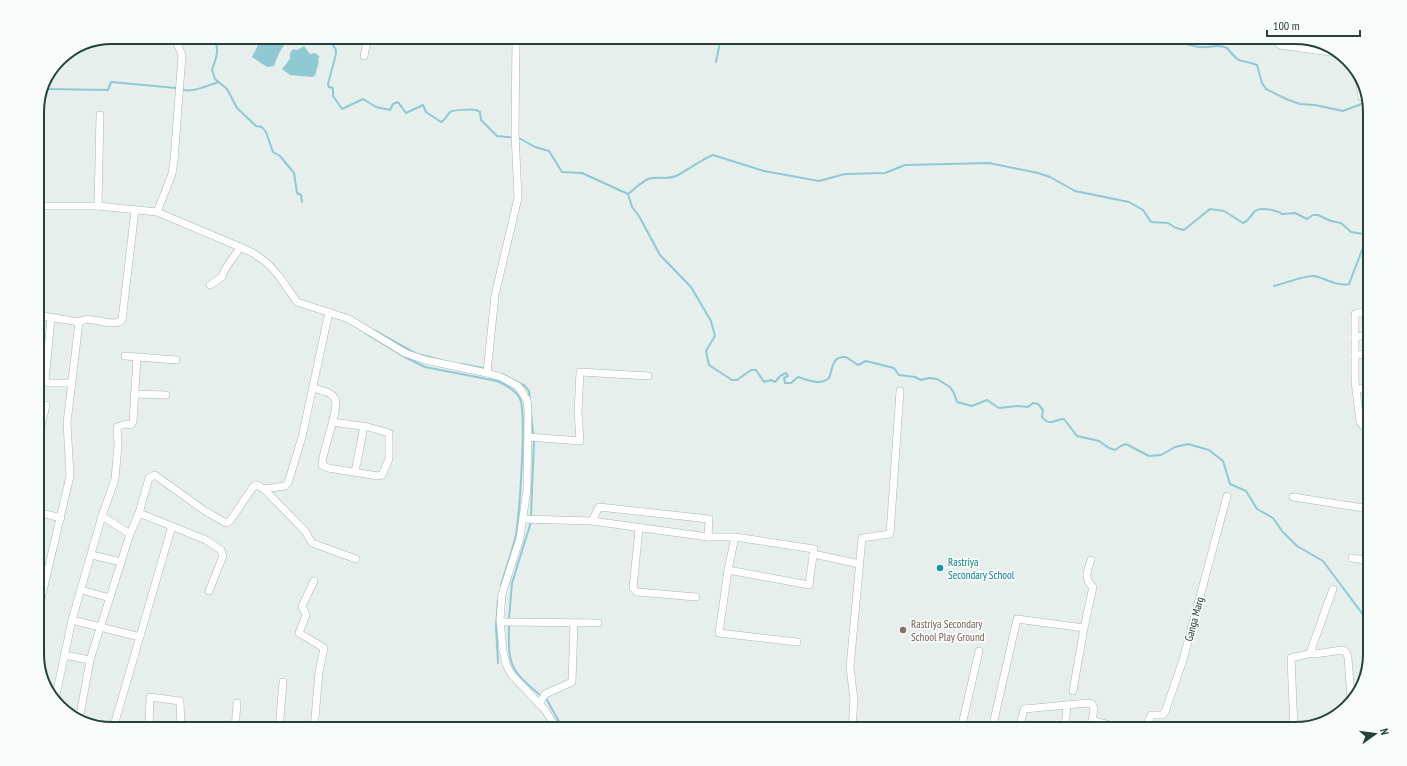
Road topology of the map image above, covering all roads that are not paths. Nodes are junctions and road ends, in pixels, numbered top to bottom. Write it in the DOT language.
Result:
graph roads {
  1 [pos="177,44"];
  2 [pos="367,44"];
  3 [pos="516,44"];
  4 [pos="1279,44"];
  5 [pos="1315,47"];
  6 [pos="364,56"];
  7 [pos="100,115"];
  8 [pos="44,206"];
  9 [pos="98,206"];
  10 [pos="135,210"];
  11 [pos="157,212"];
  12 [pos="240,246"];
  13 [pos="210,285"];
  14 [pos="329,312"];
  15 [pos="1363,312"];
  16 [pos="44,316"];
  17 [pos="52,318"];
  18 [pos="79,322"];
  19 [pos="1363,336"];
  20 [pos="1355,337"];
  21 [pos="1363,354"];
  22 [pos="1355,355"];
  23 [pos="125,356"];
  24 [pos="137,358"];
  25 [pos="176,360"];
  26 [pos="487,373"];
  27 [pos="648,376"];
  28 [pos="72,383"];
  29 [pos="313,388"];
  30 [pos="1363,388"];
  31 [pos="1357,389"];
  32 [pos="900,391"];
  33 [pos="134,394"];
  34 [pos="166,395"];
  35 [pos="46,405"];
  36 [pos="44,413"];
  37 [pos="332,422"];
  38 [pos="364,426"];
  39 [pos="1363,426"];
  40 [pos="528,437"];
  41 [pos="356,472"];
  42 [pos="264,489"];
  43 [pos="1227,496"];
  44 [pos="1293,497"];
  45 [pos="1363,508"];
  46 [pos="139,513"];
  47 [pos="44,514"];
  48 [pos="102,516"];
  49 [pos="61,518"];
  50 [pos="523,519"];
  51 [pos="592,521"];
  52 [pos="172,526"];
  53 [pos="639,529"];
  54 [pos="130,534"];
  55 [pos="708,536"];
  56 [pos="735,537"];
  57 [pos="813,554"];
  58 [pos="92,555"];
  59 [pos="1352,558"];
  60 [pos="356,559"];
  61 [pos="1091,560"];
  62 [pos="1363,560"];
  63 [pos="121,562"];
  64 [pos="860,564"];
  65 [pos="728,570"];
  66 [pos="314,581"];
  67 [pos="44,587"];
  68 [pos="80,590"];
  69 [pos="1333,590"];
  70 [pos="209,591"];
  71 [pos="696,597"];
  72 [pos="110,598"];
  73 [pos="72,620"];
  74 [pos="501,622"];
  75 [pos="574,623"];
  76 [pos="598,623"];
  77 [pos="101,627"];
  78 [pos="1084,628"];
  79 [pos="140,637"];
  80 [pos="797,642"];
  81 [pos="979,651"];
  82 [pos="1312,653"];
  83 [pos="64,655"];
  84 [pos="90,660"];
  85 [pos="283,682"];
  86 [pos="1073,691"];
  87 [pos="56,694"];
  88 [pos="1351,694"];
  89 [pos="237,703"];
  90 [pos="539,704"];
  91 [pos="1067,705"];
  92 [pos="81,714"];
  93 [pos="1092,720"];
  94 [pos="115,722"];
  95 [pos="149,722"];
  96 [pos="181,722"];
  97 [pos="236,722"];
  98 [pos="280,722"];
  99 [pos="315,722"];
  100 [pos="552,722"];
  101 [pos="852,722"];
  102 [pos="963,722"];
  103 [pos="994,722"];
  104 [pos="1021,722"];
  105 [pos="1066,722"];
  106 [pos="1099,722"];
  107 [pos="1148,722"];
  108 [pos="1294,722"];
  1 -- 11 [label="street"];
  2 -- 6 [label="street"];
  3 -- 26 [label="street"];
  4 -- 5 [label="street"];
  7 -- 9 [label="street"];
  8 -- 9 [label="street"];
  9 -- 10 [label="street"];
  10 -- 11 [label="street"];
  10 -- 18 [label="street"];
  11 -- 12 [label="street"];
  12 -- 13 [label="street"];
  12 -- 14 [label="street"];
  14 -- 26 [label="street"];
  14 -- 29 [label="street"];
  15 -- 20 [label="street"];
  16 -- 17 [label="street"];
  17 -- 18 [label="street"];
  17 -- 28 [label="street"];
  18 -- 28 [label="street"];
  19 -- 20 [label="street"];
  20 -- 22 [label="street"];
  21 -- 22 [label="street"];
  22 -- 31 [label="street"];
  23 -- 24 [label="street"];
  24 -- 25 [label="street"];
  24 -- 33 [label="street"];
  26 -- 40 [label="street"];
  27 -- 40 [label="street"];
  28 -- 49 [label="street"];
  29 -- 37 [label="street"];
  29 -- 42 [label="street"];
  30 -- 31 [label="street"];
  31 -- 39 [label="street"];
  32 -- 64 [label="street"];
  33 -- 34 [label="street"];
  33 -- 48 [label="street"];
  35 -- 36 [label="street"];
  37 -- 38 [label="street"];
  37 -- 41 [label="street"];
  38 -- 41 [label="street"];
  38 -- 41 [label="street"];
  40 -- 50 [label="street"];
  42 -- 46 [label="street"];
  42 -- 60 [label="street"];
  43 -- 107 [label="street, Ganga Marg"];
  44 -- 45 [label="street"];
  46 -- 52 [label="street"];
  46 -- 54 [label="street"];
  47 -- 49 [label="street"];
  48 -- 54 [label="street"];
  48 -- 58 [label="street"];
  49 -- 67 [label="street"];
  50 -- 51 [label="street"];
  50 -- 74 [label="street"];
  51 -- 53 [label="street"];
  51 -- 55 [label="street"];
  52 -- 70 [label="street"];
  52 -- 79 [label="street"];
  53 -- 55 [label="street"];
  53 -- 71 [label="street"];
  54 -- 63 [label="street"];
  55 -- 56 [label="street"];
  56 -- 57 [label="street"];
  56 -- 65 [label="street"];
  57 -- 64 [label="street"];
  57 -- 65 [label="street"];
  58 -- 63 [label="street"];
  58 -- 68 [label="street"];
  59 -- 62 [label="street"];
  61 -- 78 [label="street"];
  63 -- 72 [label="street"];
  64 -- 101 [label="street"];
  65 -- 80 [label="street"];
  66 -- 99 [label="street"];
  68 -- 72 [label="street"];
  68 -- 73 [label="street"];
  69 -- 82 [label="street"];
  72 -- 77 [label="street"];
  73 -- 77 [label="street"];
  73 -- 83 [label="street"];
  74 -- 75 [label="street"];
  74 -- 90 [label="street"];
  75 -- 76 [label="street"];
  75 -- 90 [label="street"];
  77 -- 79 [label="street"];
  77 -- 84 [label="street"];
  78 -- 86 [label="street"];
  78 -- 103 [label="street"];
  79 -- 94 [label="street"];
  81 -- 102 [label="street"];
  82 -- 88 [label="street"];
  82 -- 108 [label="street"];
  83 -- 84 [label="street"];
  83 -- 87 [label="street"];
  84 -- 92 [label="street"];
  85 -- 98 [label="street"];
  89 -- 97 [label="street"];
  90 -- 100 [label="street"];
  91 -- 93 [label="street"];
  91 -- 104 [label="street"];
  91 -- 105 [label="street"];
  93 -- 106 [label="street"];
  95 -- 96 [label="street"];
}
